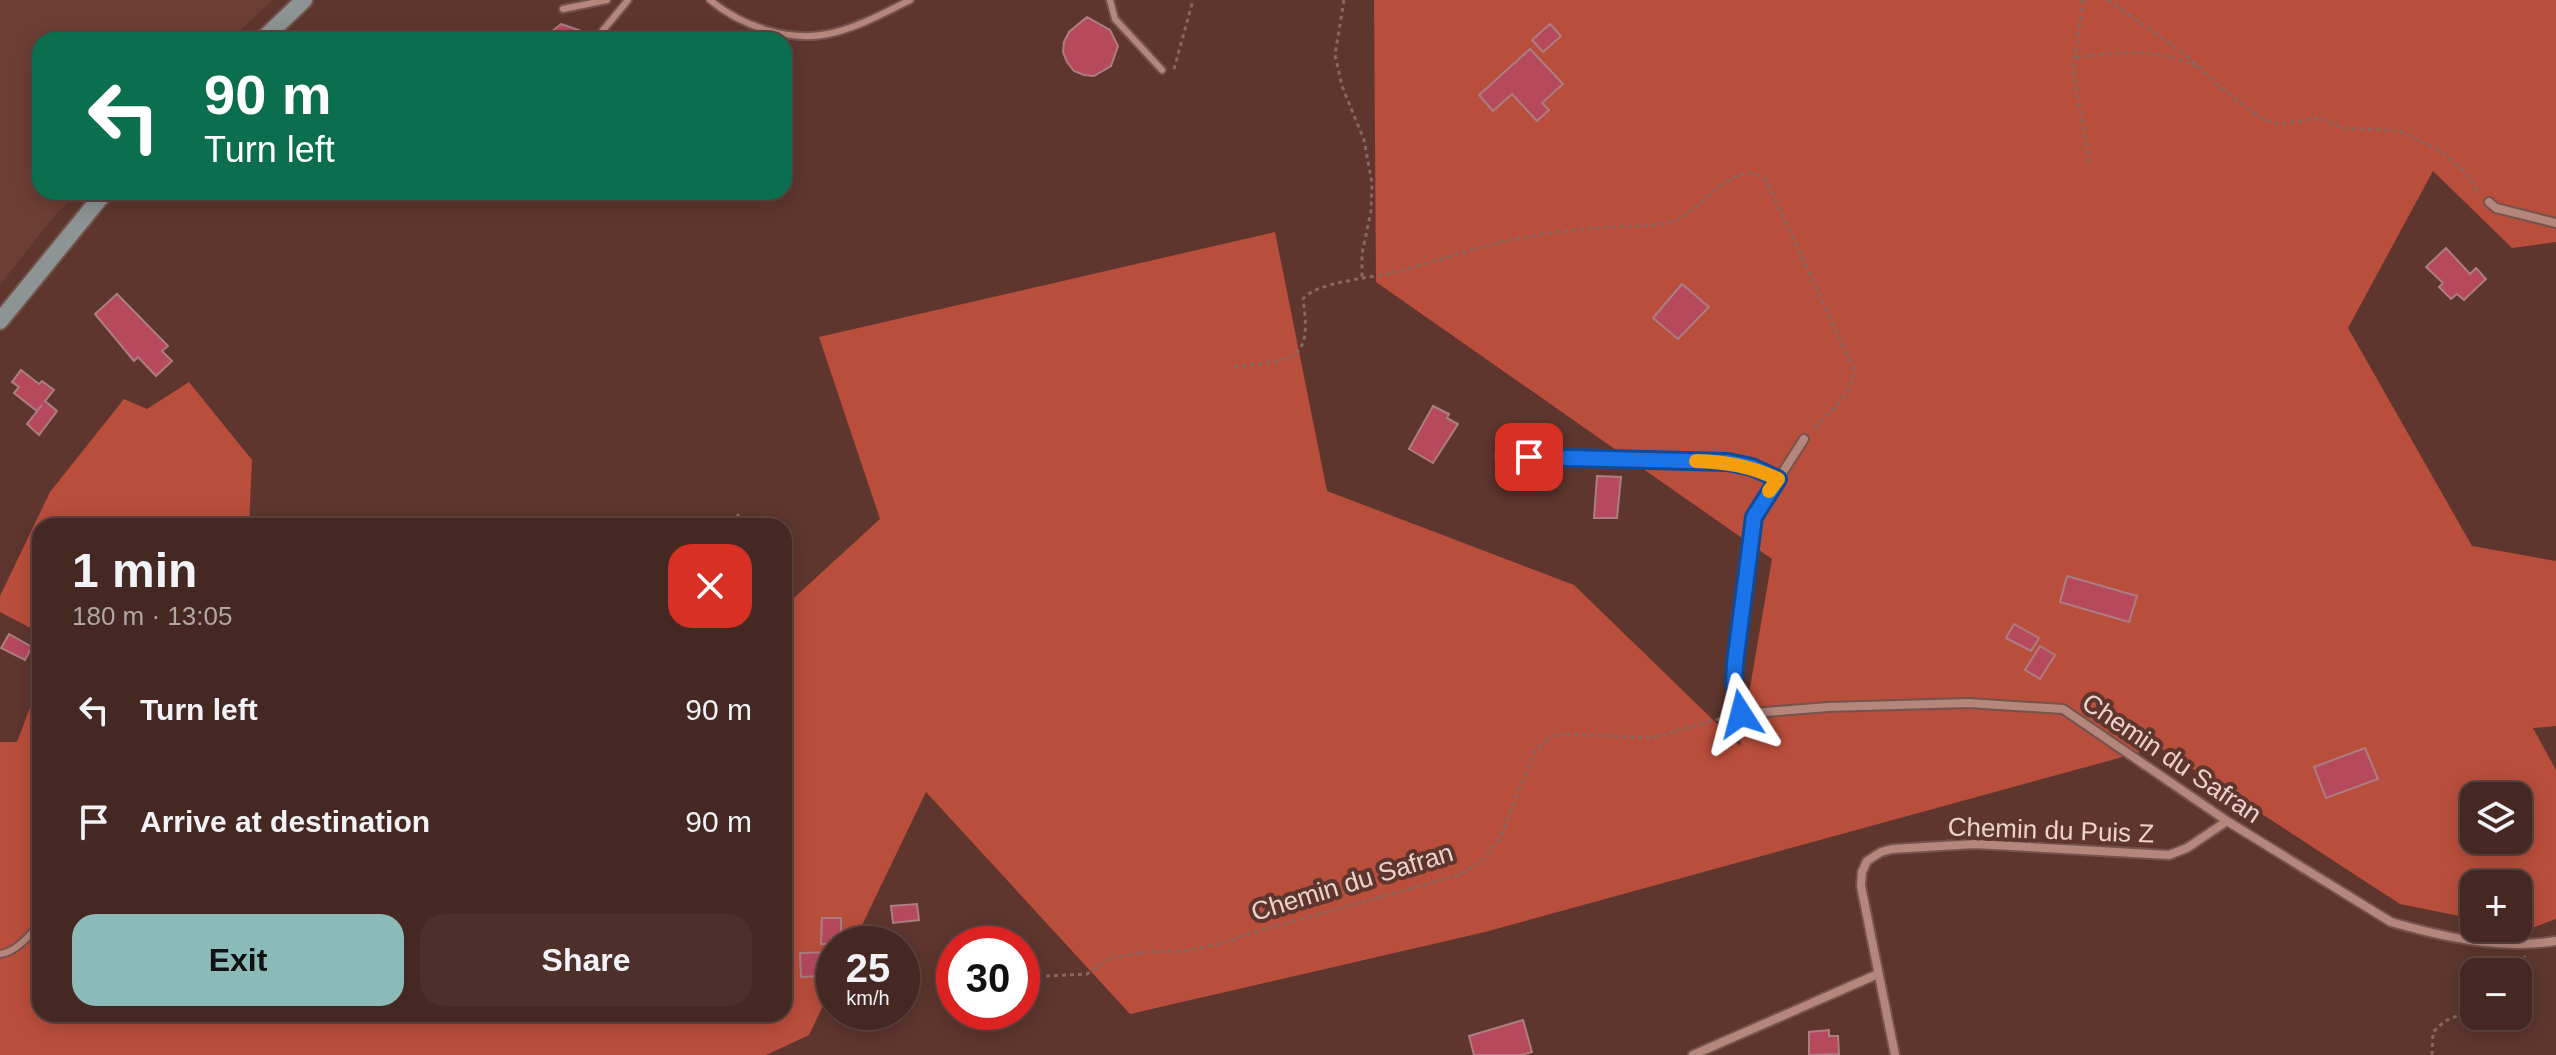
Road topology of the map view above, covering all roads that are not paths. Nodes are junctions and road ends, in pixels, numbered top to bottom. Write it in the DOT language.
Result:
graph roads {
  1 [pos="304,0"];
  2 [pos="607,0"];
  3 [pos="628,0"];
  4 [pos="710,0"];
  5 [pos="910,0"];
  6 [pos="1110,0"];
  7 [pos="563,9"];
  8 [pos="270,32"];
  9 [pos="602,32"];
  10 [pos="776,32"];
  11 [pos="792,35"];
  12 [pos="1162,70"];
  13 [pos="98,200"];
  14 [pos="2489,202"];
  15 [pos="2556,223"];
  16 [pos="0,321"];
  17 [pos="1804,439"];
  18 [pos="1499,456"];
  19 [pos="1778,479"];
  20 [pos="2227,821"];
  21 [pos="32,932"];
  22 [pos="2556,941"];
  23 [pos="0,954"];
  24 [pos="1878,974"];
  25 [pos="1693,1055"];
  26 [pos="1895,1055"];
  1 -- 8 [label="street"];
  2 -- 7 [label="lane"];
  3 -- 9 [label="lane"];
  4 -- 10 [label="lane"];
  5 -- 11 [label="lane"];
  6 -- 12 [label="lane"];
  13 -- 16 [label="street"];
  14 -- 15 [label="street"];
  17 -- 19 [label="street"];
  18 -- 19 [label="lane"];
  19 -- 20 [label="street, Chemin du Safran"];
  20 -- 22 [label="street, Chemin du Safran"];
  20 -- 24 [label="street, Chemin du Puis Z"];
  21 -- 23 [label="lane"];
  24 -- 25 [label="street"];
  24 -- 26 [label="street"];
}
